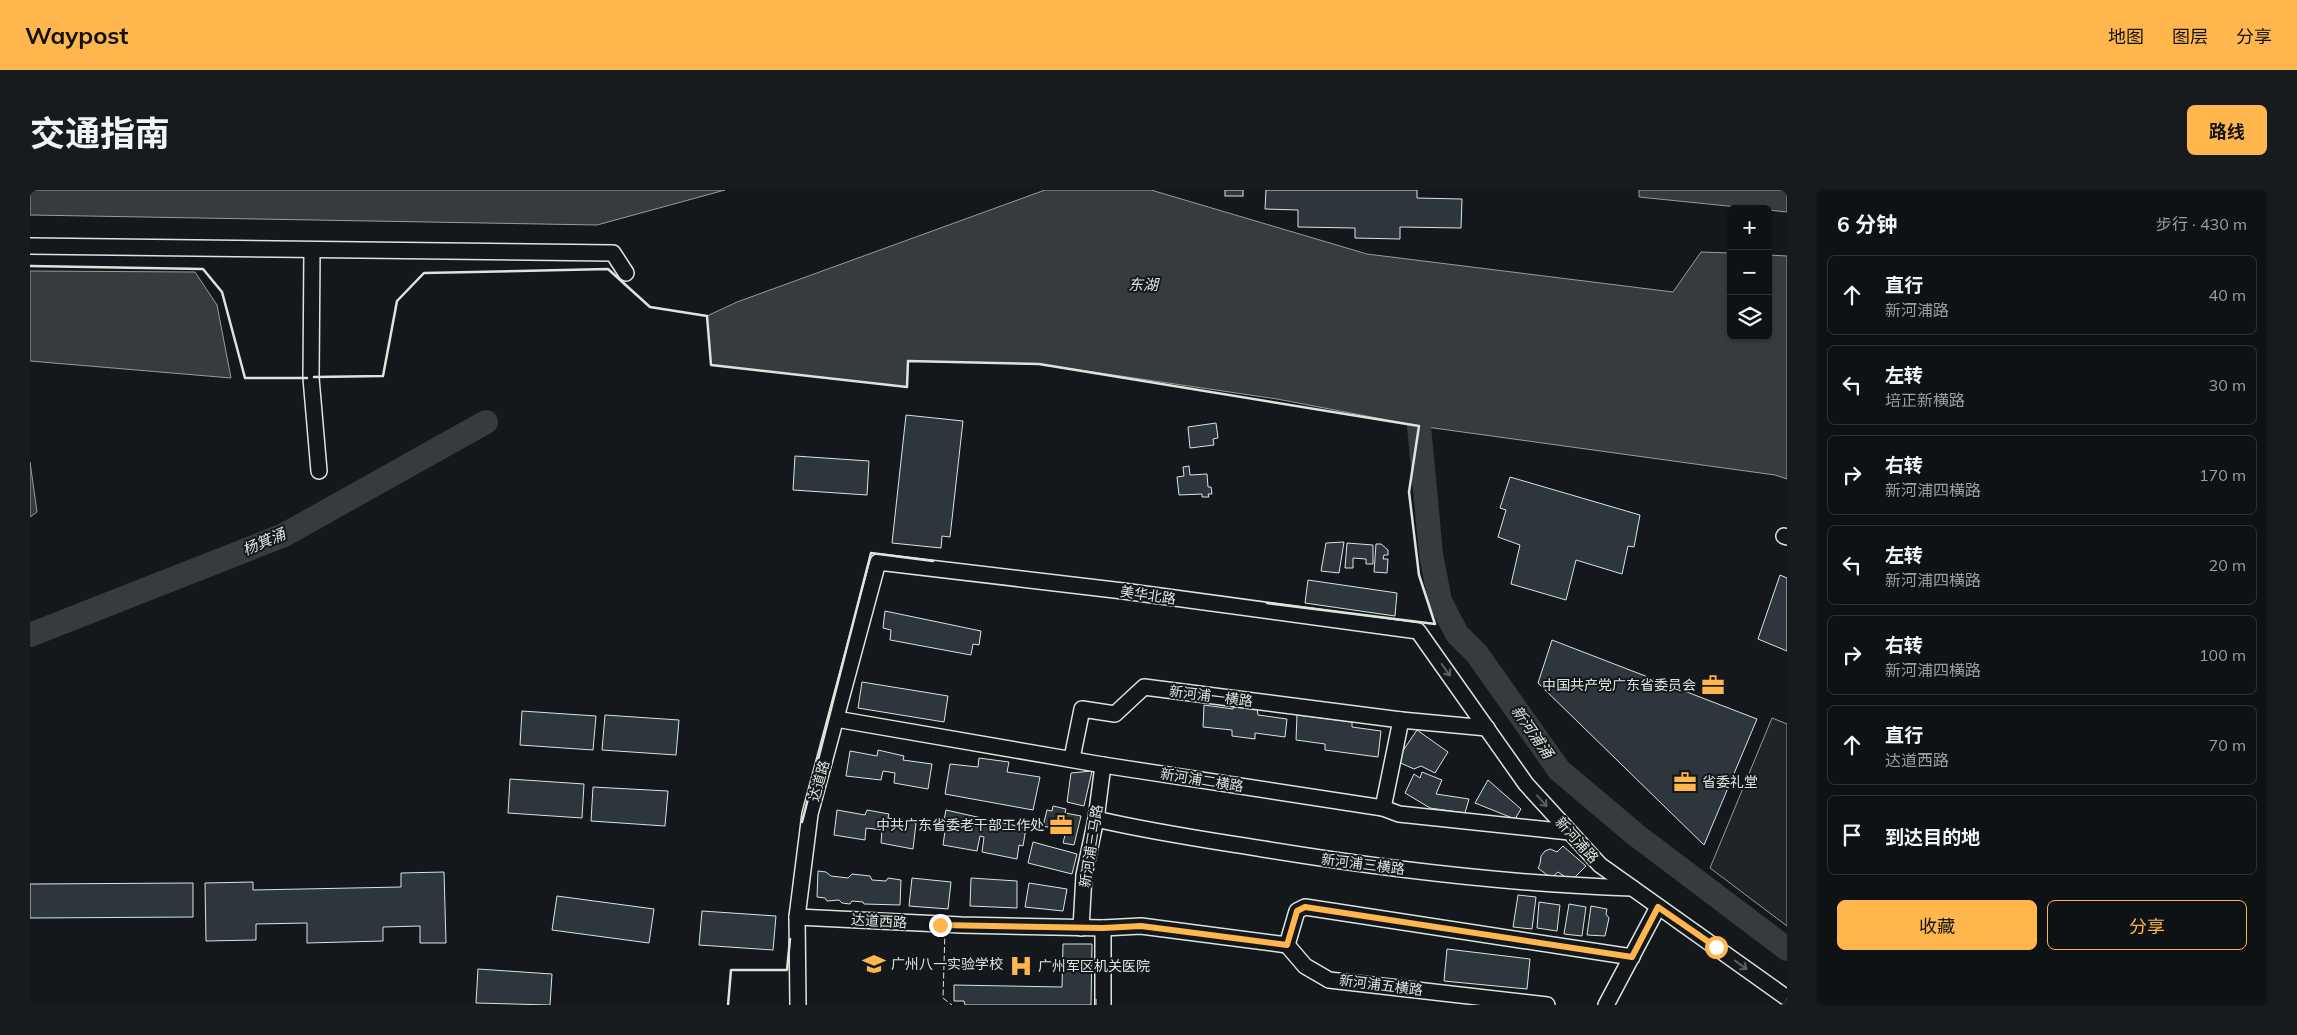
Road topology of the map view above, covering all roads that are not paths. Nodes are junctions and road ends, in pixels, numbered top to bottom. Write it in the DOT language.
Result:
graph roads {
  1 [pos="30,246"];
  2 [pos="312,250"];
  3 [pos="626,273"];
  4 [pos="319,471"];
  5 [pos="878,562"];
  6 [pos="1418,631"];
  7 [pos="836,719"];
  8 [pos="1401,720"];
  9 [pos="1487,728"];
  10 [pos="1072,758"];
  11 [pos="1103,765"];
  12 [pos="1383,808"];
  13 [pos="1096,819"];
  14 [pos="1569,832"];
  15 [pos="1632,888"];
  16 [pos="1658,907"];
  17 [pos="797,917"];
  18 [pos="1081,928"];
  19 [pos="1103,928"];
  20 [pos="1287,945"];
  21 [pos="1632,957"];
  22 [pos="1787,998"];
  23 [pos="798,1005"];
  24 [pos="1103,1005"];
  25 [pos="1546,1005"];
  26 [pos="1606,1005"];
  1 -- 2 [label="street"];
  2 -- 3 [label="street"];
  2 -- 4 [label="street"];
  5 -- 6 [label="street, 美华北路"];
  5 -- 7 [label="street, 达道路"];
  6 -- 9 [label="street, 新河浦路, one-way"];
  7 -- 10 [label="street, 新河浦二横路"];
  7 -- 17 [label="street, 达道路"];
  8 -- 9 [label="street"];
  8 -- 10 [label="street, 新河浦一横路"];
  8 -- 12 [label="street"];
  9 -- 14 [label="street, 新河浦路, one-way"];
  10 -- 11 [label="street, 新河浦二横路"];
  11 -- 12 [label="street, 新河浦二横路"];
  11 -- 13 [label="street, 新河浦三马路"];
  12 -- 14 [label="street, 新河浦二横路"];
  13 -- 15 [label="street, 新河浦三横路"];
  13 -- 18 [label="street, 新河浦三马路"];
  14 -- 15 [label="street, 新河浦路"];
  15 -- 16 [label="street, 新河浦路"];
  16 -- 21 [label="street"];
  16 -- 22 [label="street, 新河浦路, one-way"];
  17 -- 18 [label="street, 达道西路"];
  17 -- 23 [label="street, 达道路"];
  18 -- 19 [label="street, 达道西路"];
  19 -- 20 [label="street, 达道西路"];
  19 -- 24 [label="street"];
  20 -- 21 [label="street"];
  20 -- 25 [label="street, 新河浦五横路"];
  21 -- 26 [label="street"];
}
